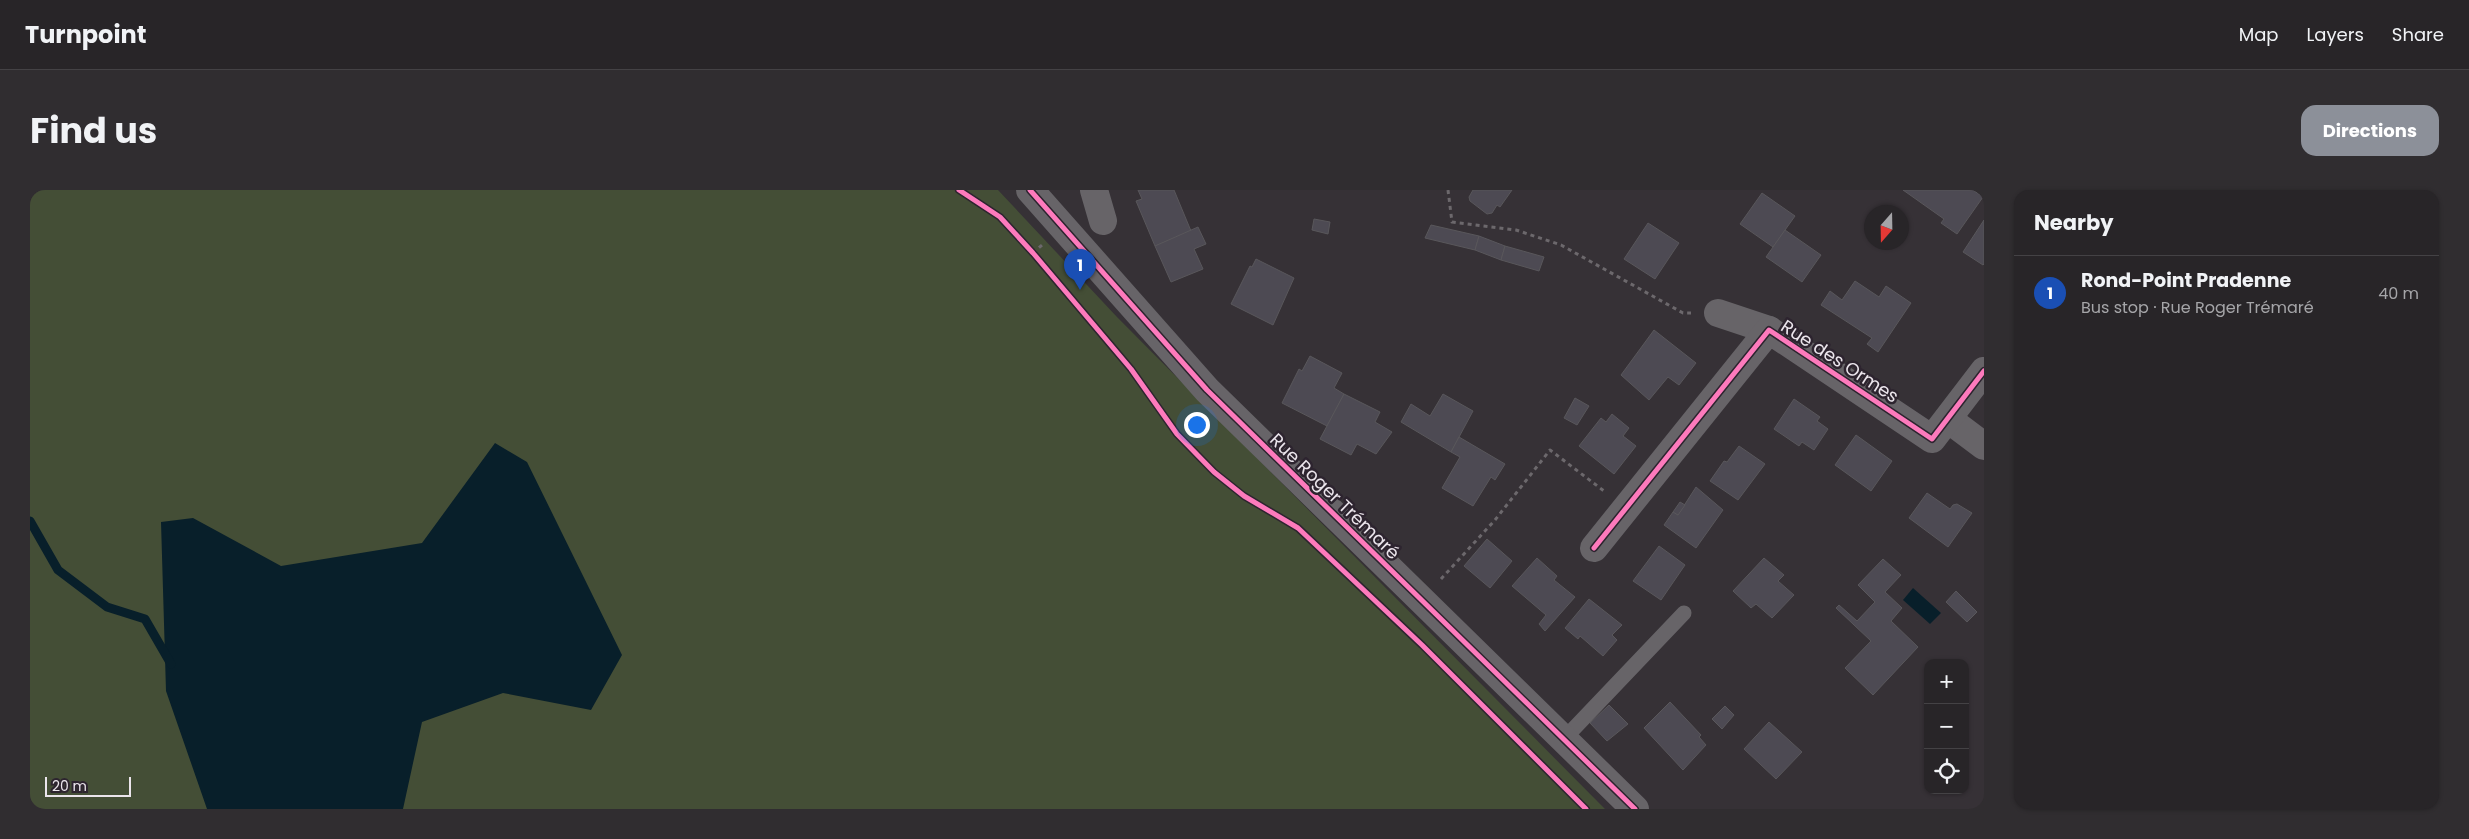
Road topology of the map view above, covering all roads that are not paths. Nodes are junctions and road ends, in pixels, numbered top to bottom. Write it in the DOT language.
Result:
graph roads {
  1 [pos="1030,190"];
  2 [pos="1094,190"];
  3 [pos="1103,221"];
  4 [pos="1718,313"];
  5 [pos="1769,330"];
  6 [pos="1984,371"];
  7 [pos="1948,419"];
  8 [pos="1984,446"];
  9 [pos="1594,548"];
  10 [pos="1684,613"];
  11 [pos="1563,740"];
  12 [pos="1635,809"];
  1 -- 11 [label="street, Rue Roger Trémaré"];
  2 -- 3 [label="street"];
  4 -- 5 [label="street, Rue des Ormes"];
  5 -- 7 [label="street, Rue des Ormes"];
  5 -- 9 [label="street, Rue des Ormes"];
  6 -- 7 [label="street, Rue des Ormes"];
  7 -- 8 [label="street"];
  10 -- 11 [label="lane"];
  11 -- 12 [label="street, Rue Roger Trémaré"];
}
